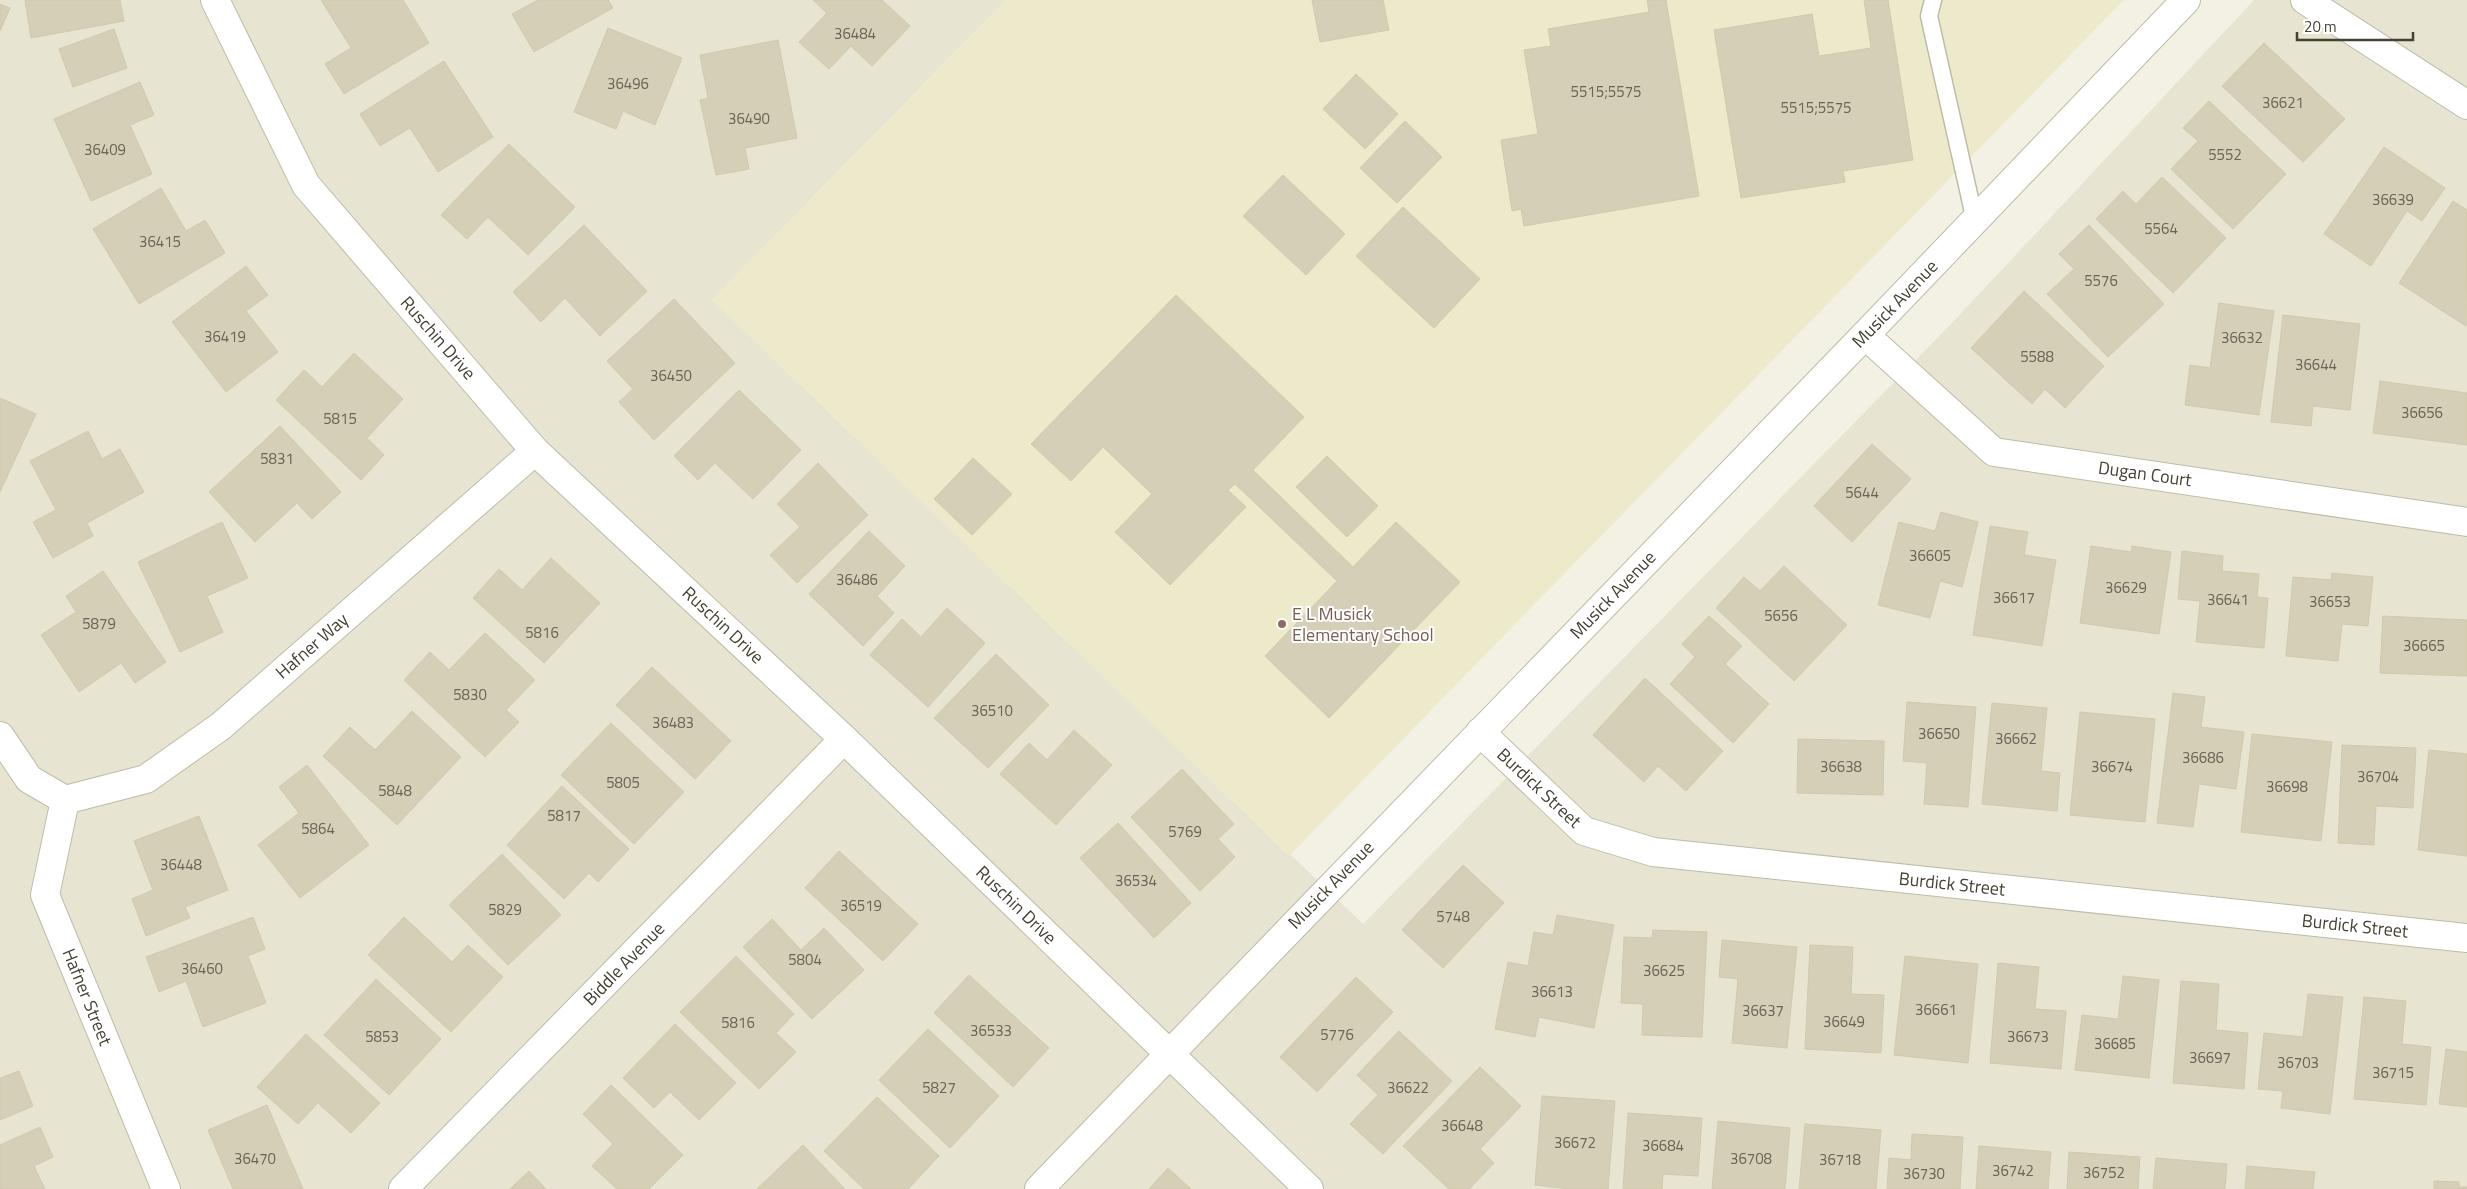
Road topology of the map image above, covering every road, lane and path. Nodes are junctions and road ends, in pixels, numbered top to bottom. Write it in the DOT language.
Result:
graph roads {
  1 [pos="215,0"];
  2 [pos="1933,0"];
  3 [pos="2186,0"];
  4 [pos="2305,0"];
  5 [pos="2467,105"];
  6 [pos="1975,221"];
  7 [pos="1866,335"];
  8 [pos="535,451"];
  9 [pos="2467,522"];
  10 [pos="1480,732"];
  11 [pos="0,736"];
  12 [pos="844,739"];
  13 [pos="65,800"];
  14 [pos="2467,938"];
  15 [pos="1168,1053"];
  16 [pos="166,1189"];
  17 [pos="403,1189"];
  18 [pos="1039,1189"];
  19 [pos="1309,1189"];
  1 -- 8 [label="street, Ruschin Drive"];
  2 -- 6 [label="lane"];
  3 -- 6 [label="street, Musick Avenue"];
  4 -- 5 [label="street"];
  6 -- 7 [label="street, Musick Avenue"];
  7 -- 9 [label="street, Dugan Court"];
  7 -- 10 [label="street, Musick Avenue"];
  8 -- 12 [label="street, Ruschin Drive"];
  8 -- 13 [label="street, Hafner Way"];
  10 -- 14 [label="street, Burdick Street"];
  10 -- 15 [label="street, Musick Avenue"];
  11 -- 13 [label="street"];
  12 -- 15 [label="street, Ruschin Drive"];
  12 -- 17 [label="street, Biddle Avenue"];
  13 -- 16 [label="street, Hafner Street"];
  15 -- 18 [label="street, Musick Avenue"];
  15 -- 19 [label="street, Ruschin Drive"];
}
